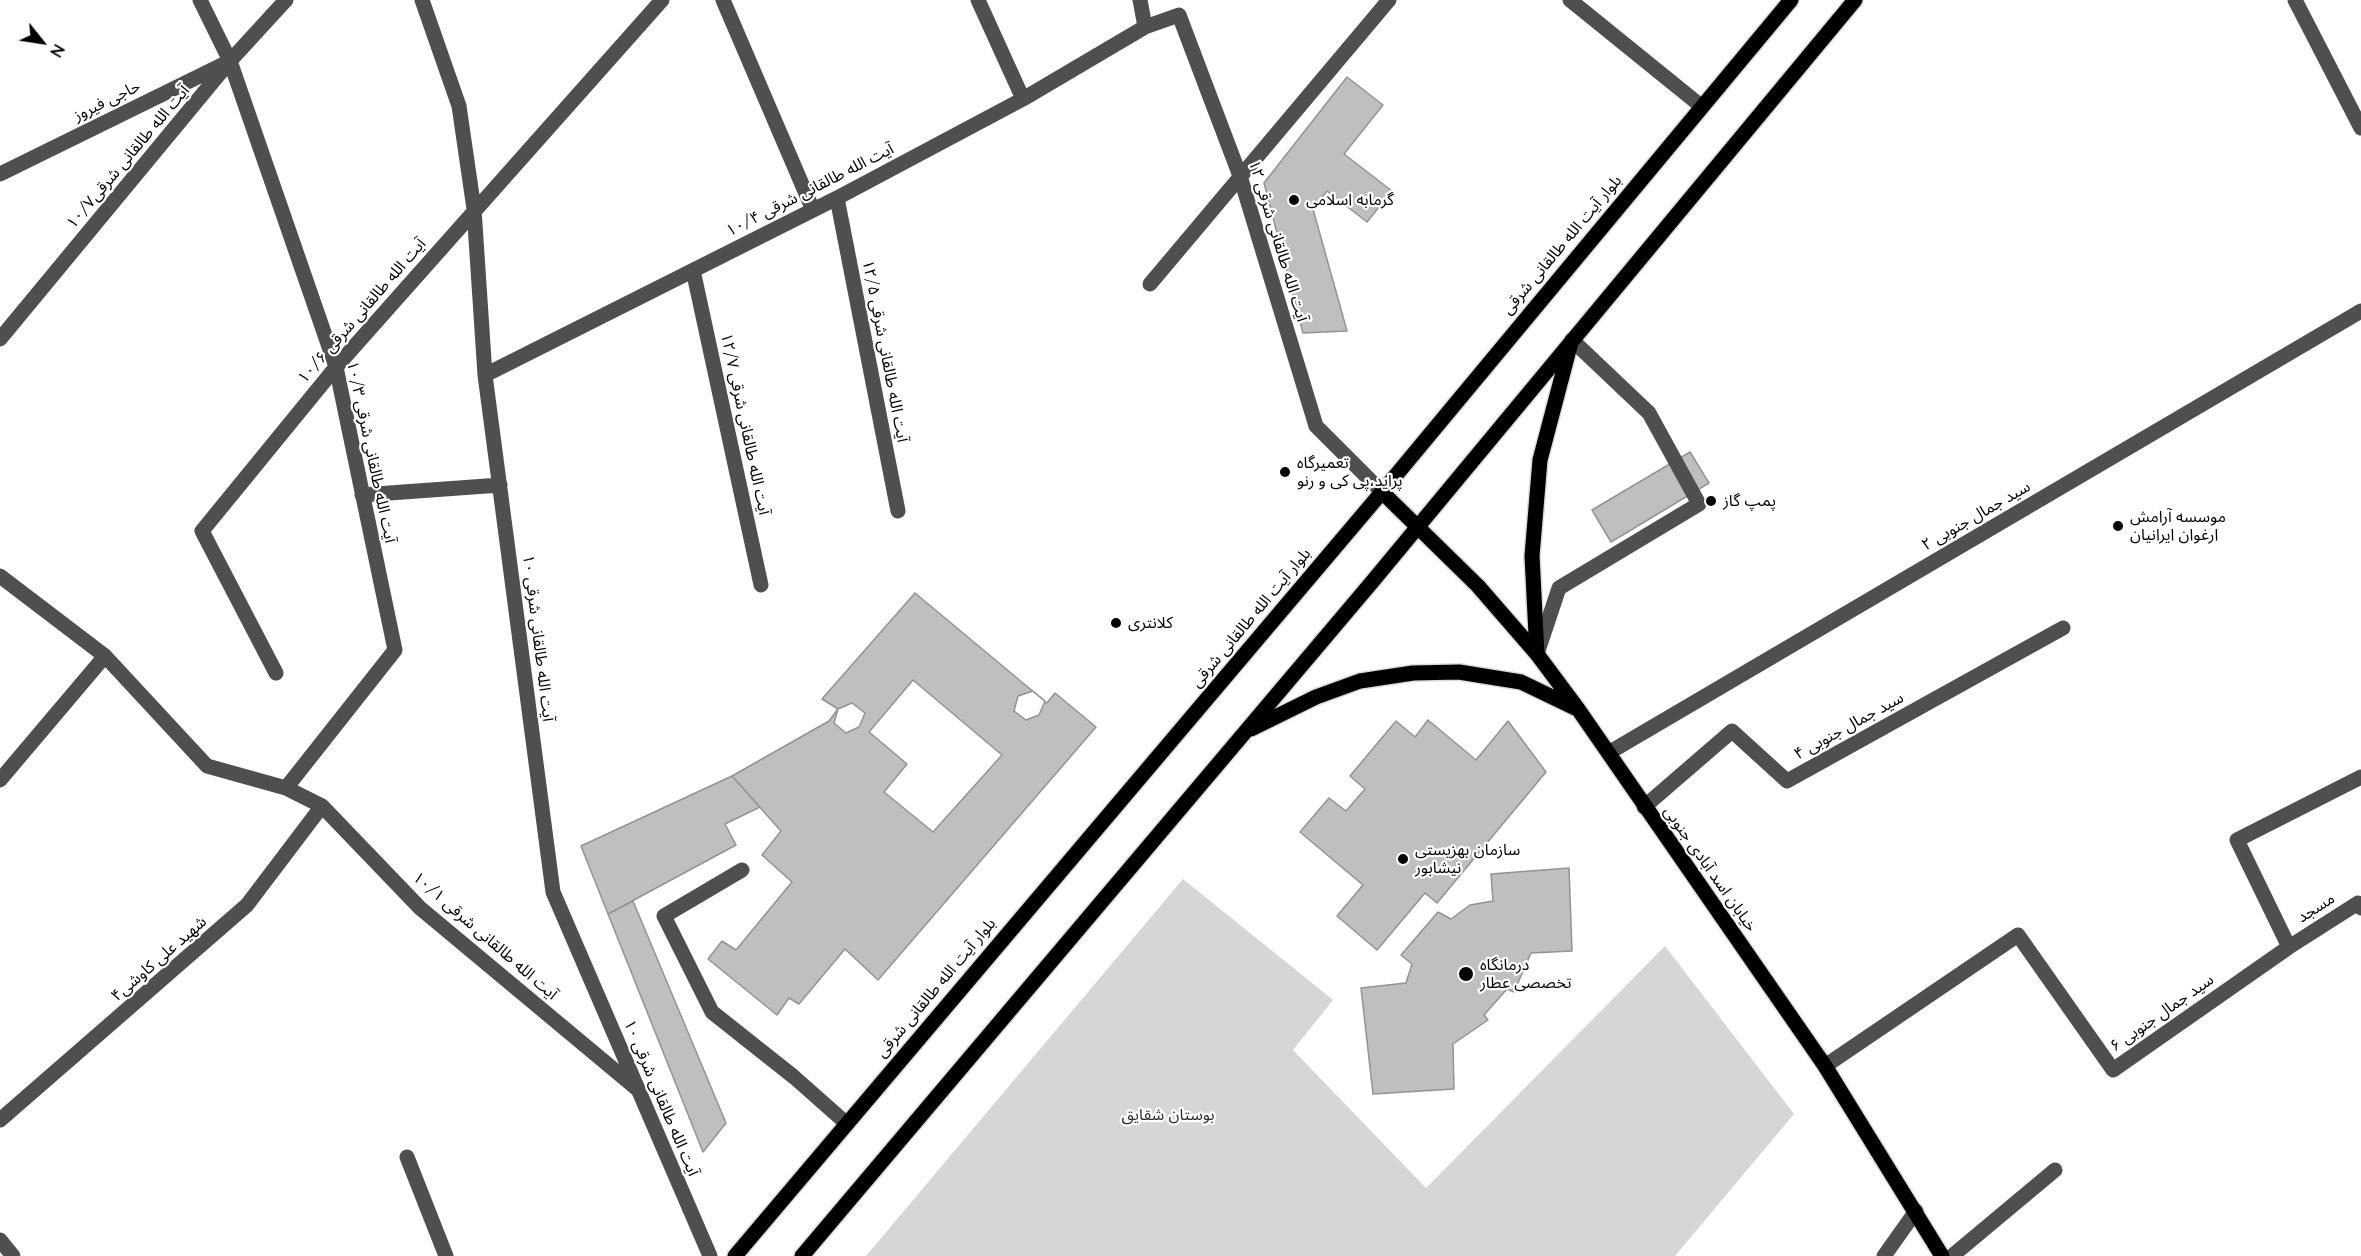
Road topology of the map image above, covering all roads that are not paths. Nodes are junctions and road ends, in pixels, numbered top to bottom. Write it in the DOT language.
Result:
graph roads {
  1 [pos="200,0"];
  2 [pos="286,0"];
  3 [pos="422,0"];
  4 [pos="662,0"];
  5 [pos="723,0"];
  6 [pos="978,0"];
  7 [pos="1140,0"];
  8 [pos="1389,0"];
  9 [pos="1570,0"];
  10 [pos="1791,0"];
  11 [pos="1855,0"];
  12 [pos="2295,0"];
  13 [pos="1145,27"];
  14 [pos="230,61"];
  15 [pos="1023,99"];
  16 [pos="1701,106"];
  17 [pos="2361,128"];
  18 [pos="0,174"];
  19 [pos="1240,176"];
  20 [pos="837,198"];
  21 [pos="474,209"];
  22 [pos="813,210"];
  23 [pos="693,270"];
  24 [pos="1150,284"];
  25 [pos="2361,311"];
  26 [pos="0,339"];
  27 [pos="1572,340"];
  28 [pos="336,367"];
  29 [pos="485,375"];
  30 [pos="500,485"];
  31 [pos="1382,492"];
  32 [pos="362,495"];
  33 [pos="898,511"];
  34 [pos="1418,526"];
  35 [pos="0,576"];
  36 [pos="761,585"];
  37 [pos="2063,628"];
  38 [pos="1537,654"];
  39 [pos="105,656"];
  40 [pos="276,674"];
  41 [pos="1578,709"];
  42 [pos="1243,733"];
  43 [pos="1610,752"];
  44 [pos="2361,777"];
  45 [pos="0,780"];
  46 [pos="286,788"];
  47 [pos="322,806"];
  48 [pos="1644,807"];
  49 [pos="742,870"];
  50 [pos="2361,908"];
  51 [pos="2289,947"];
  52 [pos="1825,1066"];
  53 [pos="639,1090"];
  54 [pos="0,1120"];
  55 [pos="846,1123"];
  56 [pos="407,1156"];
  57 [pos="2055,1170"];
  58 [pos="1916,1211"];
  59 [pos="0,1240"];
  60 [pos="13,1256"];
  61 [pos="446,1256"];
  62 [pos="710,1256"];
  63 [pos="735,1256"];
  64 [pos="802,1256"];
  65 [pos="1884,1256"];
  66 [pos="1942,1256"];
  67 [pos="1952,1256"];
  1 -- 14 [label="street, آیت الله طالقانی شرقی ۱۰/۳"];
  2 -- 14 [label="street, آیت الله طالقانی شرقی۱۰/۷"];
  3 -- 21 [label="street, آیت الله طالقانی شرقی ۱۰"];
  4 -- 21 [label="street, آیت الله طالقانی شرقی ۱۰/۶"];
  5 -- 22 [label="street"];
  6 -- 15 [label="street"];
  7 -- 13 [label="street"];
  8 -- 19 [label="street"];
  9 -- 16 [label="street"];
  10 -- 16 [label="main road, بلوار آیت الله طالقانی شرقی"];
  11 -- 27 [label="main road"];
  12 -- 17 [label="street"];
  13 -- 15 [label="street, آیت الله طالقانی شرقی ۱۰/۴"];
  13 -- 19 [label="street, آیت الله طالقانی شرقی ۱۲"];
  14 -- 18 [label="street, حاجی فیروز"];
  14 -- 26 [label="street, آیت الله طالقانی شرقی۱۰/۷"];
  14 -- 28 [label="street, آیت الله طالقانی شرقی ۱۰/۳"];
  15 -- 20 [label="street, آیت الله طالقانی شرقی ۱۰/۴"];
  16 -- 31 [label="main road, بلوار آیت الله طالقانی شرقی"];
  19 -- 24 [label="street"];
  19 -- 31 [label="street, آیت الله طالقانی شرقی ۱۲"];
  20 -- 22 [label="street, آیت الله طالقانی شرقی ۱۰/۴"];
  20 -- 33 [label="street, آیت الله طالقانی شرقی ۱۲/۵"];
  21 -- 28 [label="street, آیت الله طالقانی شرقی ۱۰/۶"];
  21 -- 29 [label="street, آیت الله طالقانی شرقی ۱۰"];
  22 -- 23 [label="street, آیت الله طالقانی شرقی ۱۰/۴"];
  23 -- 29 [label="street, آیت الله طالقانی شرقی ۱۰/۴"];
  23 -- 36 [label="street, آیت الله طالقانی شرقی ۱۲/۷"];
  25 -- 43 [label="street, سید جمال جنوبی ۲"];
  27 -- 34 [label="main road"];
  27 -- 38 [label="main road"];
  27 -- 38 [label="street"];
  28 -- 32 [label="street, آیت الله طالقانی شرقی ۱۰/۳"];
  28 -- 40 [label="street, آیت الله طالقانی شرقی ۱۰/۶"];
  29 -- 30 [label="street, آیت الله طالقانی شرقی ۱۰"];
  30 -- 32 [label="street"];
  30 -- 53 [label="street, آیت الله طالقانی شرقی ۱۰"];
  31 -- 34 [label="main road, خیابان اسد آبادی جنوبی"];
  31 -- 55 [label="main road, بلوار آیت الله طالقانی شرقی"];
  32 -- 46 [label="street, آیت الله طالقانی شرقی ۱۰/۳"];
  34 -- 38 [label="main road, خیابان اسد آبادی جنوبی"];
  34 -- 42 [label="main road"];
  35 -- 39 [label="street, آیت الله طالقانی شرقی ۱۰/۱"];
  37 -- 48 [label="street, سید جمال جنوبی ۴"];
  38 -- 41 [label="main road, خیابان اسد آبادی جنوبی"];
  39 -- 45 [label="street"];
  39 -- 46 [label="street, آیت الله طالقانی شرقی ۱۰/۱"];
  41 -- 42 [label="main road"];
  41 -- 43 [label="main road, خیابان اسد آبادی جنوبی"];
  42 -- 64 [label="main road"];
  43 -- 48 [label="main road, خیابان اسد آبادی جنوبی"];
  44 -- 51 [label="street"];
  46 -- 47 [label="street, آیت الله طالقانی شرقی ۱۰/۱"];
  47 -- 53 [label="street, آیت الله طالقانی شرقی ۱۰/۱"];
  47 -- 54 [label="street, شهید علی کاوشی۴"];
  48 -- 52 [label="main road, خیابان اسد آبادی جنوبی"];
  49 -- 55 [label="street"];
  50 -- 51 [label="street, مسجد"];
  51 -- 52 [label="street, سید جمال جنوبی ۶"];
  52 -- 58 [label="main road, خیابان اسد آبادی جنوبی"];
  53 -- 62 [label="street, آیت الله طالقانی شرقی ۱۰"];
  55 -- 63 [label="main road, بلوار آیت الله طالقانی شرقی"];
  56 -- 61 [label="street"];
  57 -- 67 [label="street"];
  58 -- 65 [label="street"];
  58 -- 66 [label="main road, خیابان اسد آبادی جنوبی"];
  59 -- 60 [label="street"];
}
